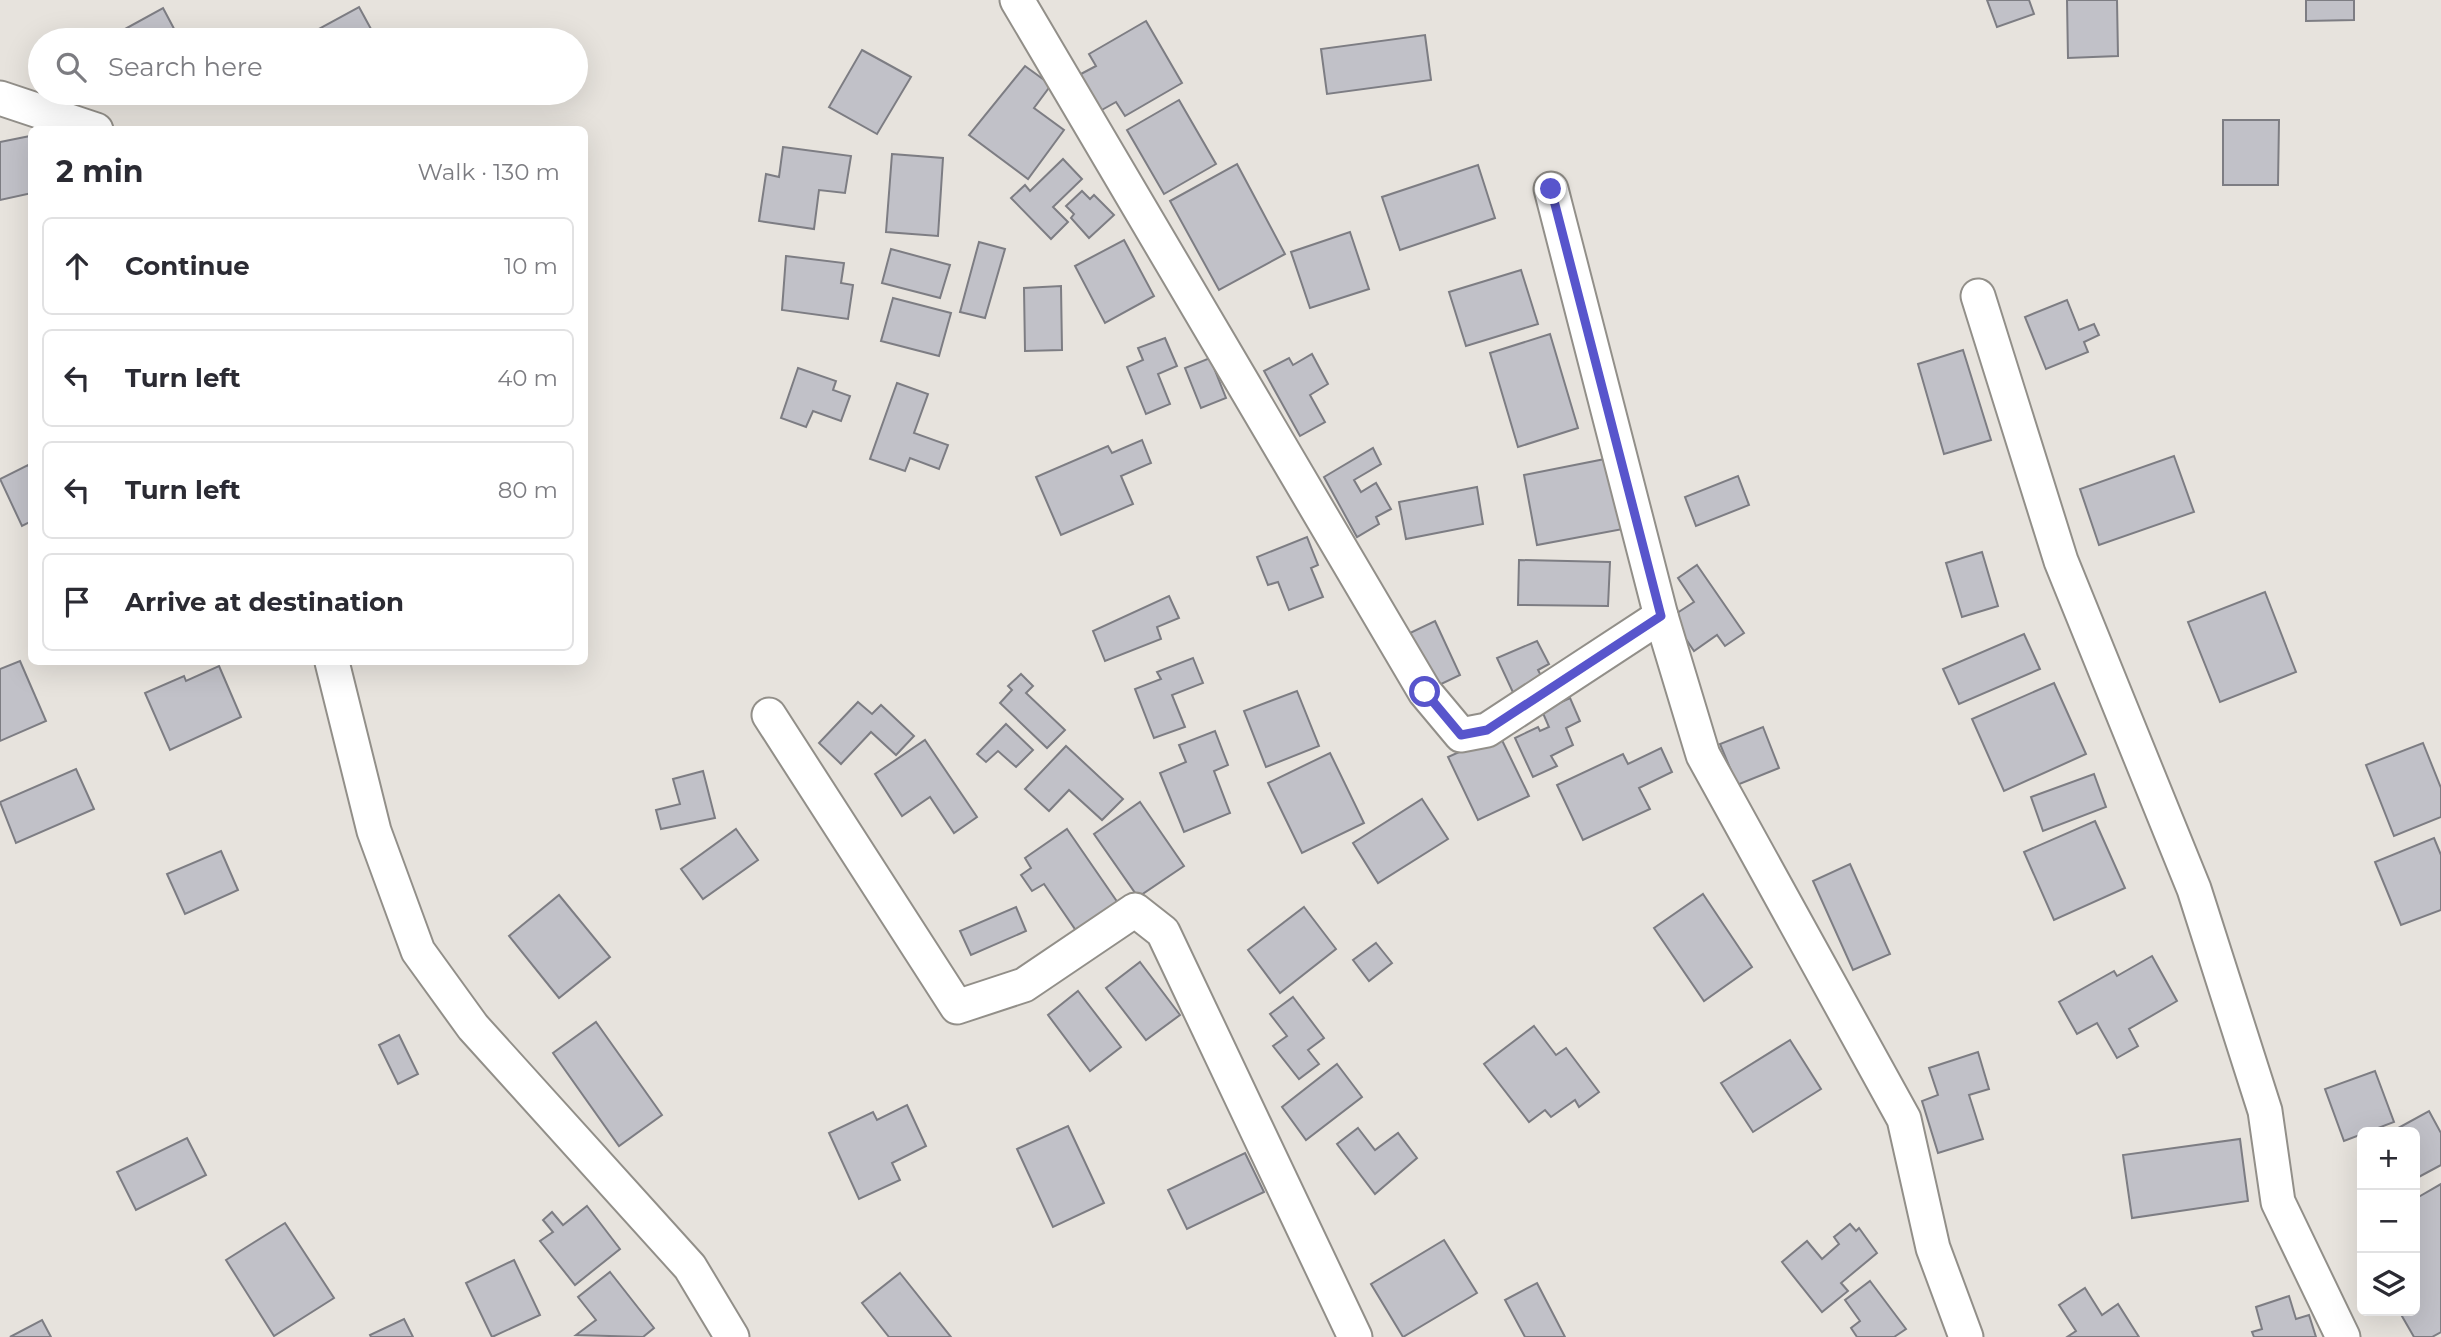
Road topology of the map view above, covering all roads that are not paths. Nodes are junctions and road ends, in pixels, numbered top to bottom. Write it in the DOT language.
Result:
graph roads {
  1 [pos="1017,0"];
  2 [pos="0,98"];
  3 [pos="84,126"];
  4 [pos="1551,189"];
  5 [pos="1979,296"];
  6 [pos="1661,616"];
  7 [pos="333,665"];
  8 [pos="769,715"];
  9 [pos="732,1337"];
  10 [pos="1355,1337"];
  11 [pos="1966,1337"];
  12 [pos="2343,1337"];
  1 -- 6 [label="street"];
  2 -- 3 [label="street"];
  4 -- 6 [label="street"];
  5 -- 12 [label="street"];
  6 -- 11 [label="street"];
  7 -- 9 [label="street"];
  8 -- 10 [label="street"];
}
